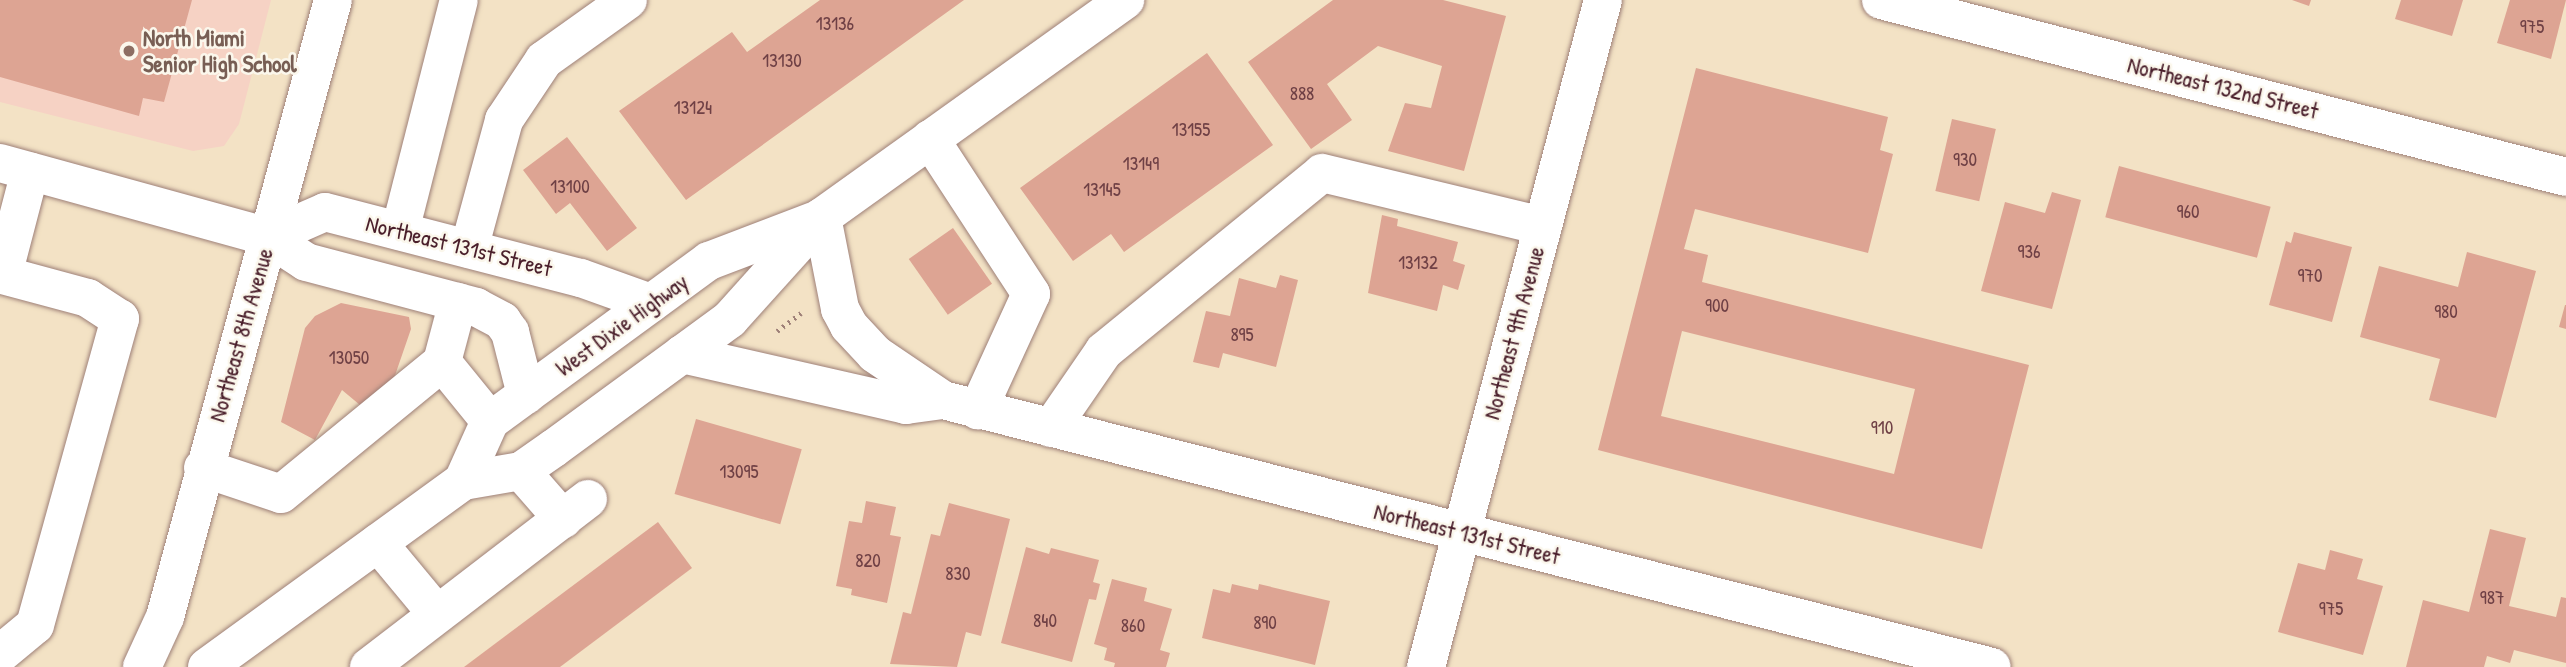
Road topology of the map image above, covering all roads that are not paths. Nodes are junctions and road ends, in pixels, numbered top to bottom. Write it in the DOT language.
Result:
graph roads {
  1 [pos="334,0"];
  2 [pos="460,0"];
  3 [pos="628,0"];
  4 [pos="1125,0"];
  5 [pos="1603,0"];
  6 [pos="1887,1"];
  7 [pos="930,139"];
  8 [pos="15,167"];
  9 [pos="2566,177"];
  10 [pos="822,217"];
  11 [pos="1543,226"];
  12 [pos="400,231"];
  13 [pos="268,237"];
  14 [pos="470,248"];
  15 [pos="458,302"];
  16 [pos="651,303"];
  17 [pos="682,354"];
  18 [pos="443,362"];
  19 [pos="526,395"];
  20 [pos="960,405"];
  21 [pos="490,421"];
  22 [pos="1051,428"];
  23 [pos="203,468"];
  24 [pos="521,471"];
  25 [pos="463,481"];
  26 [pos="1460,533"];
  27 [pos="378,542"];
  28 [pos="438,614"];
  29 [pos="0,654"];
  30 [pos="142,667"];
  31 [pos="207,667"];
  32 [pos="369,667"];
  33 [pos="1426,667"];
  34 [pos="1992,667"];
  1 -- 13 [label="street, Northeast 8th Avenue"];
  2 -- 12 [label="street"];
  3 -- 14 [label="street"];
  4 -- 7 [label="street, West Dixie Highway"];
  5 -- 11 [label="street, Northeast 9th Avenue"];
  6 -- 9 [label="street, Northeast 132nd Street"];
  7 -- 10 [label="street, West Dixie Highway"];
  7 -- 20 [label="street"];
  8 -- 13 [label="street"];
  8 -- 29 [label="street"];
  10 -- 16 [label="street, West Dixie Highway"];
  10 -- 17 [label="street, West Dixie Highway"];
  10 -- 20 [label="street, Northeast 131st Street"];
  11 -- 22 [label="street"];
  11 -- 26 [label="street, Northeast 9th Avenue"];
  12 -- 13 [label="street, Northeast 131st Street"];
  12 -- 14 [label="street, Northeast 131st Street"];
  13 -- 15 [label="street"];
  13 -- 23 [label="street, Northeast 8th Avenue"];
  14 -- 16 [label="street, Northeast 131st Street"];
  15 -- 18 [label="street"];
  15 -- 19 [label="street"];
  16 -- 19 [label="street, West Dixie Highway"];
  17 -- 20 [label="street, Northeast 131st Street"];
  17 -- 24 [label="street, West Dixie Highway"];
  18 -- 21 [label="street"];
  18 -- 23 [label="street"];
  19 -- 21 [label="street, West Dixie Highway"];
  20 -- 22 [label="street, Northeast 131st Street"];
  21 -- 25 [label="street, West Dixie Highway"];
  22 -- 26 [label="street, Northeast 131st Street"];
  23 -- 30 [label="street, Northeast 8th Avenue"];
  24 -- 25 [label="street, West Dixie Highway"];
  24 -- 28 [label="street"];
  25 -- 27 [label="street, West Dixie Highway"];
  26 -- 33 [label="street, Northeast 9th Avenue"];
  26 -- 34 [label="street, Northeast 131st Street"];
  27 -- 28 [label="street"];
  27 -- 31 [label="street, West Dixie Highway"];
  28 -- 32 [label="street"];
}
